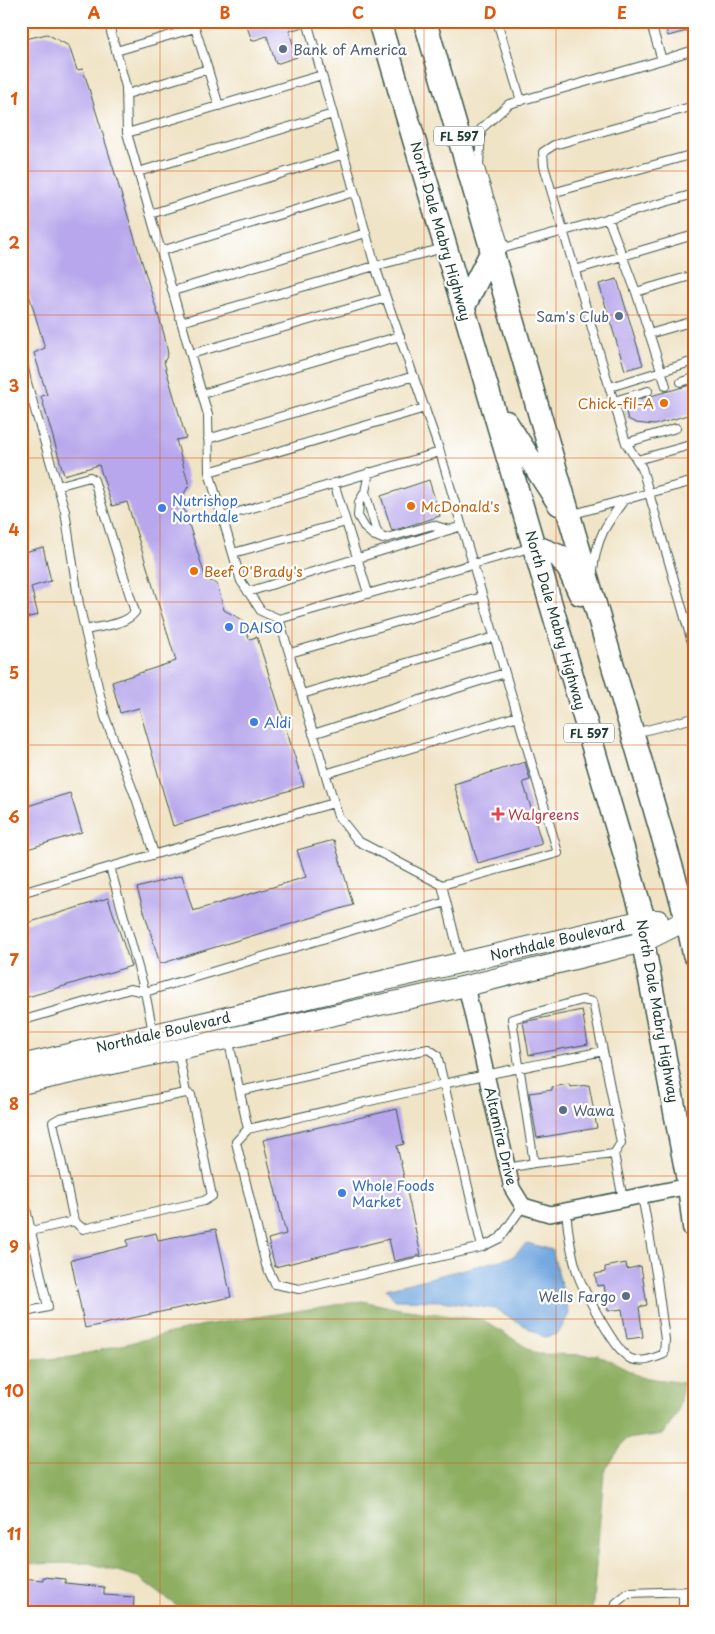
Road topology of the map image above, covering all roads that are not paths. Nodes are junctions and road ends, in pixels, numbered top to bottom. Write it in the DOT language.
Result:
graph roads {
  1 [pos="108,21"];
  2 [pos="307,21"];
  3 [pos="380,21"];
  4 [pos="425,21"];
  5 [pos="497,21"];
  6 [pos="650,21"];
  7 [pos="194,25"];
  8 [pos="694,50"];
  9 [pos="116,51"];
  10 [pos="662,60"];
  11 [pos="208,69"];
  12 [pos="322,75"];
  13 [pos="126,94"];
  14 [pos="521,101"];
  15 [pos="219,106"];
  16 [pos="694,106"];
  17 [pos="333,114"];
  18 [pos="127,133"];
  19 [pos="344,154"];
  20 [pos="694,154"];
  21 [pos="138,172"];
  22 [pos="354,192"];
  23 [pos="552,193"];
  24 [pos="694,194"];
  25 [pos="150,214"];
  26 [pos="608,218"];
  27 [pos="563,230"];
  28 [pos="366,233"];
  29 [pos="694,235"];
  30 [pos="446,247"];
  31 [pos="499,249"];
  32 [pos="161,251"];
  33 [pos="623,257"];
  34 [pos="375,266"];
  35 [pos="575,270"];
  36 [pos="694,275"];
  37 [pos="173,291"];
  38 [pos="636,292"];
  39 [pos="386,298"];
  40 [pos="464,306"];
  41 [pos="694,321"];
  42 [pos="181,322"];
  43 [pos="649,334"];
  44 [pos="400,336"];
  45 [pos="21,353"];
  46 [pos="191,354"];
  47 [pos="694,361"];
  48 [pos="661,371"];
  49 [pos="414,376"];
  50 [pos="694,378"];
  51 [pos="681,382"];
  52 [pos="666,386"];
  53 [pos="610,387"];
  54 [pos="648,391"];
  55 [pos="202,394"];
  56 [pos="490,396"];
  57 [pos="614,401"];
  58 [pos="425,408"];
  59 [pos="676,428"];
  60 [pos="208,439"];
  61 [pos="626,443"];
  62 [pos="694,444"];
  63 [pos="440,452"];
  64 [pos="637,460"];
  65 [pos="208,472"];
  66 [pos="369,472"];
  67 [pos="694,480"];
  68 [pos="334,483"];
  69 [pos="57,486"];
  70 [pos="366,492"];
  71 [pos="649,493"];
  72 [pos="624,500"];
  73 [pos="568,516"];
  74 [pos="222,517"];
  75 [pos="346,522"];
  76 [pos="462,526"];
  77 [pos="449,530"];
  78 [pos="383,539"];
  79 [pos="534,546"];
  80 [pos="233,553"];
  81 [pos="357,559"];
  82 [pos="473,564"];
  83 [pos="248,592"];
  84 [pos="591,592"];
  85 [pos="368,594"];
  86 [pos="482,597"];
  87 [pos="279,619"];
  88 [pos="85,630"];
  89 [pos="494,637"];
  90 [pos="692,637"];
  91 [pos="694,649"];
  92 [pos="290,653"];
  93 [pos="505,674"];
  94 [pos="618,685"];
  95 [pos="302,694"];
  96 [pos="518,716"];
  97 [pos="694,718"];
  98 [pos="313,734"];
  99 [pos="633,734"];
  100 [pos="325,774"];
  101 [pos="334,804"];
  102 [pos="154,854"];
  103 [pos="110,867"];
  104 [pos="442,884"];
  105 [pos="21,893"];
  106 [pos="446,902"];
  107 [pos="691,919"];
  108 [pos="644,920"];
  109 [pos="554,940"];
  110 [pos="643,942"];
  111 [pos="694,954"];
  112 [pos="461,962"];
  113 [pos="466,986"];
  114 [pos="145,992"];
  115 [pos="356,1010"];
  116 [pos="223,1018"];
  117 [pos="24,1020"];
  118 [pos="154,1034"];
  119 [pos="228,1038"];
  120 [pos="178,1049"];
  121 [pos="603,1051"];
  122 [pos="21,1065"];
  123 [pos="520,1068"];
  124 [pos="486,1074"];
  125 [pos="21,1084"];
  126 [pos="444,1084"];
  127 [pos="240,1091"];
  128 [pos="186,1093"];
  129 [pos="248,1129"];
  130 [pos="614,1154"];
  131 [pos="534,1163"];
  132 [pos="508,1168"];
  133 [pos="689,1186"];
  134 [pos="21,1187"];
  135 [pos="642,1196"];
  136 [pos="623,1199"];
  137 [pos="523,1206"];
  138 [pos="566,1211"];
  139 [pos="74,1221"];
  140 [pos="694,1227"];
  141 [pos="31,1231"];
  142 [pos="482,1246"];
  143 [pos="21,1313"];
  144 [pos="694,1591"];
  145 [pos="683,1592"];
  146 [pos="615,1613"];
  147 [pos="683,1613"];
  1 -- 9 [label="lane"];
  2 -- 12 [label="lane"];
  3 -- 30 [label="main road, North Dale Mabry Highway / FL 597"];
  4 -- 31 [label="main road, FL 597"];
  5 -- 14 [label="lane"];
  6 -- 10 [label="lane"];
  7 -- 9 [label="lane"];
  7 -- 11 [label="lane"];
  8 -- 10 [label="lane"];
  9 -- 13 [label="lane"];
  10 -- 14 [label="lane"];
  11 -- 13 [label="lane"];
  11 -- 15 [label="lane"];
  12 -- 15 [label="lane"];
  12 -- 17 [label="lane"];
  13 -- 18 [label="lane"];
  14 -- 31 [label="lane"];
  15 -- 18 [label="lane"];
  16 -- 23 [label="lane"];
  17 -- 19 [label="lane"];
  17 -- 21 [label="lane"];
  18 -- 21 [label="lane"];
  19 -- 22 [label="lane"];
  19 -- 25 [label="lane"];
  20 -- 23 [label="lane"];
  21 -- 25 [label="lane"];
  22 -- 28 [label="lane"];
  22 -- 32 [label="lane"];
  23 -- 27 [label="lane"];
  24 -- 26 [label="lane"];
  25 -- 32 [label="lane"];
  26 -- 27 [label="lane"];
  26 -- 33 [label="lane"];
  27 -- 31 [label="lane"];
  27 -- 35 [label="lane"];
  28 -- 34 [label="lane"];
  28 -- 37 [label="lane"];
  29 -- 33 [label="lane"];
  30 -- 34 [label="lane"];
  30 -- 40 [label="main road, North Dale Mabry Highway / FL 597"];
  31 -- 40 [label="main road"];
  31 -- 73 [label="main road, FL 597"];
  32 -- 37 [label="lane"];
  33 -- 35 [label="lane"];
  33 -- 38 [label="lane"];
  34 -- 39 [label="lane"];
  34 -- 42 [label="lane"];
  35 -- 53 [label="lane"];
  36 -- 38 [label="lane"];
  37 -- 42 [label="lane"];
  38 -- 43 [label="lane"];
  39 -- 44 [label="lane"];
  39 -- 46 [label="lane"];
  40 -- 56 [label="main road, North Dale Mabry Highway / FL 597"];
  41 -- 43 [label="lane"];
  42 -- 46 [label="lane"];
  43 -- 48 [label="lane"];
  44 -- 49 [label="lane"];
  44 -- 55 [label="lane"];
  45 -- 69 [label="lane"];
  46 -- 55 [label="lane"];
  47 -- 48 [label="lane"];
  48 -- 52 [label="lane"];
  48 -- 53 [label="lane"];
  49 -- 58 [label="lane"];
  49 -- 60 [label="lane"];
  50 -- 51 [label="lane"];
  53 -- 57 [label="lane"];
  54 -- 57 [label="lane"];
  55 -- 60 [label="lane"];
  56 -- 73 [label="main road"];
  56 -- 79 [label="main road, North Dale Mabry Highway / FL 597"];
  57 -- 61 [label="lane"];
  58 -- 63 [label="lane"];
  58 -- 65 [label="lane"];
  59 -- 61 [label="lane"];
  60 -- 65 [label="lane"];
  61 -- 64 [label="lane"];
  62 -- 64 [label="lane"];
  63 -- 66 [label="lane"];
  63 -- 76 [label="lane"];
  64 -- 71 [label="lane"];
  65 -- 74 [label="lane"];
  66 -- 68 [label="lane"];
  66 -- 70 [label="lane"];
  67 -- 71 [label="lane"];
  68 -- 74 [label="lane"];
  68 -- 75 [label="lane"];
  69 -- 88 [label="lane"];
  69 -- 88 [label="lane"];
  70 -- 78 [label="lane"];
  70 -- 78 [label="lane"];
  71 -- 72 [label="lane"];
  71 -- 90 [label="lane"];
  72 -- 73 [label="lane"];
  72 -- 84 [label="lane"];
  73 -- 84 [label="main road, FL 597"];
  74 -- 80 [label="lane"];
  75 -- 80 [label="lane"];
  75 -- 81 [label="lane"];
  76 -- 77 [label="lane"];
  76 -- 82 [label="lane"];
  77 -- 78 [label="lane"];
  77 -- 81 [label="lane"];
  79 -- 82 [label="lane"];
  79 -- 94 [label="main road"];
  79 -- 108 [label="main road, North Dale Mabry Highway / FL 597"];
  80 -- 83 [label="lane"];
  81 -- 83 [label="lane"];
  81 -- 85 [label="lane"];
  82 -- 85 [label="lane"];
  82 -- 86 [label="lane"];
  83 -- 87 [label="lane"];
  84 -- 94 [label="main road, FL 597"];
  85 -- 87 [label="lane"];
  86 -- 89 [label="lane"];
  86 -- 92 [label="lane"];
  87 -- 92 [label="lane"];
  88 -- 102 [label="lane"];
  89 -- 93 [label="lane"];
  89 -- 95 [label="lane"];
  90 -- 91 [label="lane"];
  92 -- 95 [label="lane"];
  93 -- 96 [label="lane"];
  93 -- 98 [label="lane"];
  94 -- 99 [label="main road, FL 597"];
  95 -- 98 [label="lane"];
  96 -- 100 [label="lane"];
  96 -- 104 [label="lane"];
  97 -- 99 [label="lane"];
  98 -- 100 [label="lane"];
  99 -- 107 [label="main road, FL 597"];
  100 -- 101 [label="lane"];
  101 -- 102 [label="lane"];
  101 -- 104 [label="lane"];
  102 -- 103 [label="lane"];
  103 -- 105 [label="lane"];
  103 -- 114 [label="lane"];
  104 -- 106 [label="lane"];
  106 -- 112 [label="lane"];
  106 -- 114 [label="lane"];
  107 -- 108 [label="street, Northdale Boulevard"];
  107 -- 110 [label="street, Northdale Boulevard"];
  107 -- 111 [label="main road, FL 597"];
  108 -- 109 [label="street, Northdale Boulevard"];
  108 -- 110 [label="main road, North Dale Mabry Highway / FL 597"];
  109 -- 112 [label="street, Northdale Boulevard"];
  109 -- 113 [label="street"];
  110 -- 113 [label="street, Northdale Boulevard"];
  110 -- 133 [label="main road, North Dale Mabry Highway / FL 597"];
  112 -- 115 [label="street"];
  112 -- 116 [label="street, Northdale Boulevard"];
  113 -- 115 [label="street, Northdale Boulevard"];
  113 -- 124 [label="street, Altamira Drive"];
  114 -- 117 [label="lane"];
  114 -- 118 [label="lane"];
  115 -- 119 [label="street, Northdale Boulevard"];
  116 -- 118 [label="street, Northdale Boulevard"];
  116 -- 119 [label="street"];
  118 -- 122 [label="street, Northdale Boulevard"];
  119 -- 120 [label="street, Northdale Boulevard"];
  119 -- 127 [label="lane"];
  120 -- 125 [label="street, Northdale Boulevard"];
  120 -- 128 [label="lane"];
  121 -- 123 [label="lane"];
  121 -- 123 [label="lane"];
  121 -- 130 [label="lane"];
  123 -- 124 [label="lane"];
  123 -- 131 [label="lane"];
  124 -- 126 [label="lane"];
  124 -- 132 [label="street, Altamira Drive"];
  126 -- 127 [label="lane"];
  126 -- 129 [label="lane"];
  126 -- 142 [label="lane"];
  127 -- 129 [label="lane"];
  128 -- 139 [label="lane"];
  128 -- 139 [label="lane"];
  129 -- 142 [label="lane"];
  130 -- 131 [label="lane"];
  130 -- 136 [label="lane"];
  131 -- 132 [label="lane"];
  132 -- 137 [label="street, Altamira Drive"];
  133 -- 135 [label="street"];
  133 -- 140 [label="main road, North Dale Mabry Highway / FL 597"];
  134 -- 141 [label="lane"];
  135 -- 136 [label="street"];
  135 -- 138 [label="lane"];
  136 -- 138 [label="street"];
  137 -- 138 [label="street"];
  137 -- 142 [label="lane"];
  139 -- 141 [label="lane"];
  141 -- 143 [label="lane"];
  144 -- 145 [label="lane"];
  145 -- 146 [label="lane"];
  145 -- 147 [label="lane"];
}
